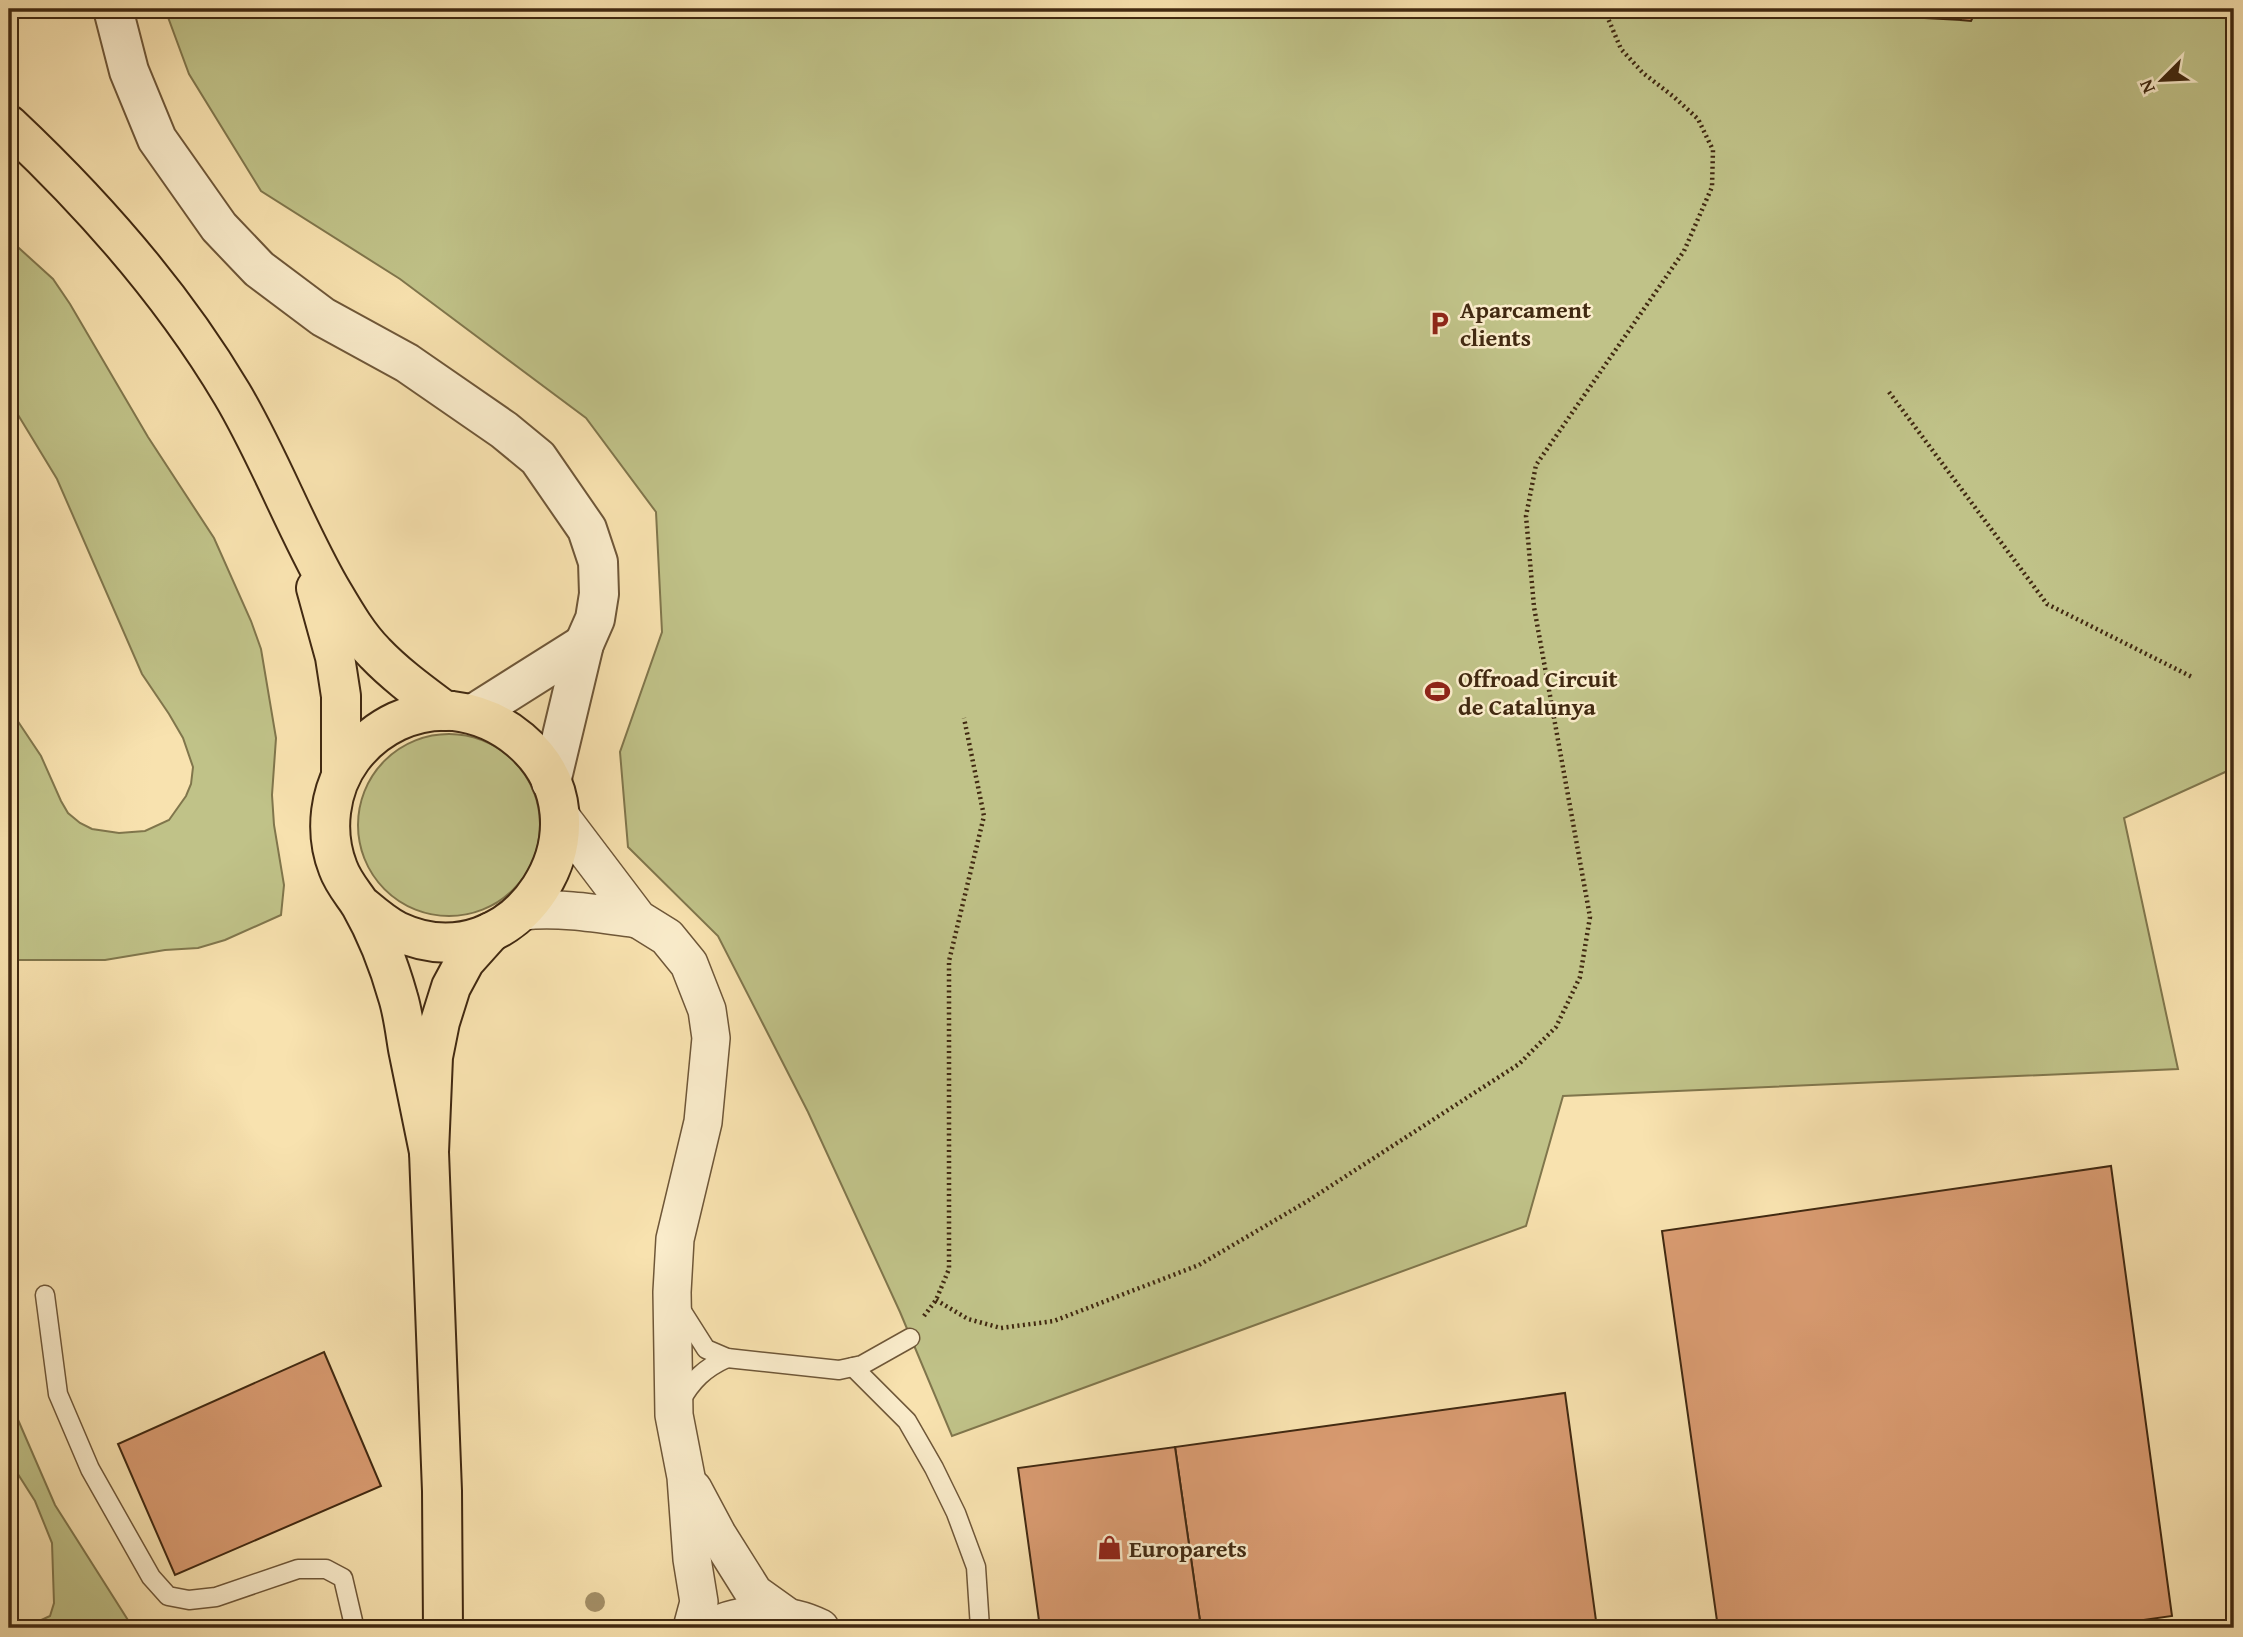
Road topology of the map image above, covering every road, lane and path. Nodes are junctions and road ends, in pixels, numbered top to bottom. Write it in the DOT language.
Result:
graph roads {
  1 [pos="113,9"];
  2 [pos="1604,9"];
  3 [pos="9,125"];
  4 [pos="1889,392"];
  5 [pos="305,546"];
  6 [pos="584,643"];
  7 [pos="2192,677"];
  8 [pos="459,712"];
  9 [pos="964,718"];
  10 [pos="341,775"];
  11 [pos="555,799"];
  12 [pos="359,903"];
  13 [pos="523,911"];
  14 [pos="638,919"];
  15 [pos="491,932"];
  16 [pos="429,1152"];
  17 [pos="672,1292"];
  18 [pos="44,1295"];
  19 [pos="910,1338"];
  20 [pos="727,1358"];
  21 [pos="853,1367"];
  22 [pos="674,1415"];
  23 [pos="686,1477"];
  24 [pos="805,1623"];
  25 [pos="352,1628"];
  26 [pos="443,1628"];
  27 [pos="692,1628"];
  28 [pos="711,1628"];
  29 [pos="980,1628"];
  1 -- 6 [label="street"];
  2 -- 9 [label="path"];
  3 -- 5 [label="highway"];
  4 -- 7 [label="path"];
  5 -- 8 [label="highway"];
  5 -- 10 [label="highway"];
  6 -- 8 [label="street"];
  6 -- 11 [label="street"];
  8 -- 10 [label="highway"];
  8 -- 11 [label="highway"];
  10 -- 12 [label="highway"];
  11 -- 13 [label="highway"];
  11 -- 14 [label="street"];
  12 -- 15 [label="highway"];
  12 -- 16 [label="highway"];
  13 -- 14 [label="street"];
  13 -- 15 [label="highway"];
  14 -- 17 [label="street"];
  15 -- 16 [label="highway"];
  16 -- 26 [label="highway"];
  17 -- 20 [label="lane"];
  17 -- 22 [label="street"];
  18 -- 25 [label="lane"];
  19 -- 21 [label="lane"];
  20 -- 21 [label="lane"];
  20 -- 22 [label="lane"];
  21 -- 29 [label="lane"];
  22 -- 23 [label="street"];
  23 -- 24 [label="street"];
  23 -- 27 [label="street"];
  24 -- 28 [label="street"];
}
